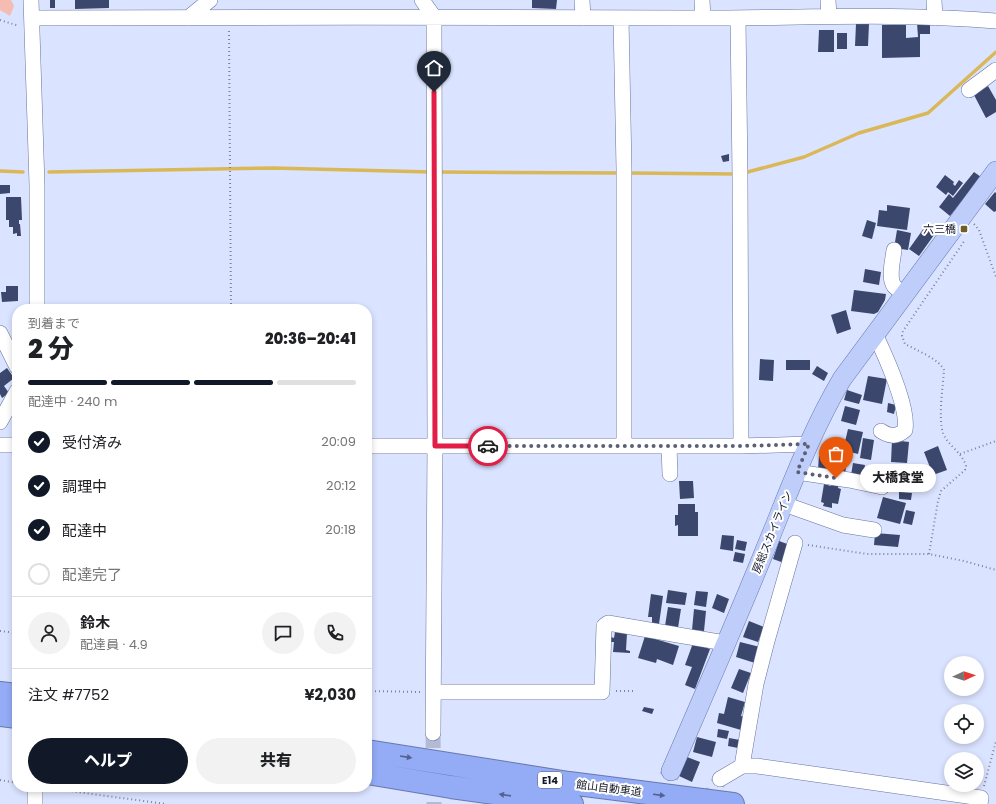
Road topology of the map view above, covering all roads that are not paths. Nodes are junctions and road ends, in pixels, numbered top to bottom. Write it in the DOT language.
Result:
graph roads {
  1 [pos="31,0"];
  2 [pos="210,0"];
  3 [pos="422,0"];
  4 [pos="582,0"];
  5 [pos="702,0"];
  6 [pos="828,0"];
  7 [pos="934,0"];
  8 [pos="192,9"];
  9 [pos="829,16"];
  10 [pos="434,17"];
  11 [pos="582,18"];
  12 [pos="621,18"];
  13 [pos="703,18"];
  14 [pos="738,18"];
  15 [pos="935,18"];
  16 [pos="996,21"];
  17 [pos="32,24"];
  18 [pos="996,70"];
  19 [pos="969,90"];
  20 [pos="996,171"];
  21 [pos="894,250"];
  22 [pos="904,294"];
  23 [pos="37,304"];
  24 [pos="0,333"];
  25 [pos="875,334"];
  26 [pos="12,357"];
  27 [pos="12,400"];
  28 [pos="0,422"];
  29 [pos="881,431"];
  30 [pos="809,444"];
  31 [pos="0,445"];
  32 [pos="12,445"];
  33 [pos="372,446"];
  34 [pos="435,446"];
  35 [pos="624,446"];
  36 [pos="669,446"];
  37 [pos="741,446"];
  38 [pos="797,472"];
  39 [pos="670,474"];
  40 [pos="882,487"];
  41 [pos="784,504"];
  42 [pos="874,530"];
  43 [pos="794,543"];
  44 [pos="725,643"];
  45 [pos="434,692"];
  46 [pos="0,693"];
  47 [pos="12,694"];
  48 [pos="0,715"];
  49 [pos="12,716"];
  50 [pos="433,733"];
  51 [pos="372,752"];
  52 [pos="742,766"];
  53 [pos="672,771"];
  54 [pos="372,774"];
  55 [pos="720,779"];
  56 [pos="35,792"];
  57 [pos="980,801"];
  58 [pos="35,804"];
  59 [pos="572,804"];
  60 [pos="733,804"];
  1 -- 17 [label="street"];
  2 -- 8 [label="street"];
  3 -- 10 [label="street"];
  4 -- 11 [label="street"];
  5 -- 13 [label="street"];
  6 -- 9 [label="street"];
  7 -- 15 [label="street"];
  8 -- 10 [label="street"];
  8 -- 17 [label="street"];
  9 -- 14 [label="street"];
  9 -- 15 [label="street"];
  10 -- 11 [label="street"];
  10 -- 34 [label="street"];
  11 -- 12 [label="street"];
  12 -- 13 [label="street"];
  12 -- 35 [label="street"];
  13 -- 14 [label="street"];
  14 -- 37 [label="street"];
  15 -- 16 [label="street"];
  17 -- 23 [label="street"];
  18 -- 19 [label="street"];
  20 -- 22 [label="main road, 房総スカイライン"];
  21 -- 22 [label="street"];
  22 -- 25 [label="main road, 房総スカイライン"];
  24 -- 26 [label="street"];
  25 -- 29 [label="street"];
  25 -- 30 [label="main road, 房総スカイライン"];
  27 -- 28 [label="street"];
  30 -- 37 [label="street"];
  30 -- 38 [label="main road, 房総スカイライン"];
  31 -- 32 [label="street"];
  33 -- 34 [label="street"];
  34 -- 35 [label="street"];
  34 -- 45 [label="street"];
  35 -- 36 [label="street"];
  36 -- 37 [label="street"];
  36 -- 39 [label="street"];
  38 -- 40 [label="street"];
  38 -- 41 [label="main road, 房総スカイライン"];
  41 -- 42 [label="street"];
  41 -- 44 [label="main road, 房総スカイライン"];
  43 -- 52 [label="street"];
  44 -- 45 [label="street"];
  44 -- 53 [label="main road, 房総スカイライン"];
  45 -- 50 [label="street"];
  46 -- 47 [label="highway"];
  48 -- 49 [label="highway"];
  51 -- 60 [label="highway, 館山自動車道 / E14, one-way"];
  52 -- 55 [label="street"];
  52 -- 57 [label="street"];
  59 -- 54 [label="highway, 館山自動車道 / E14, one-way"];
  56 -- 58 [label="street"];
}
